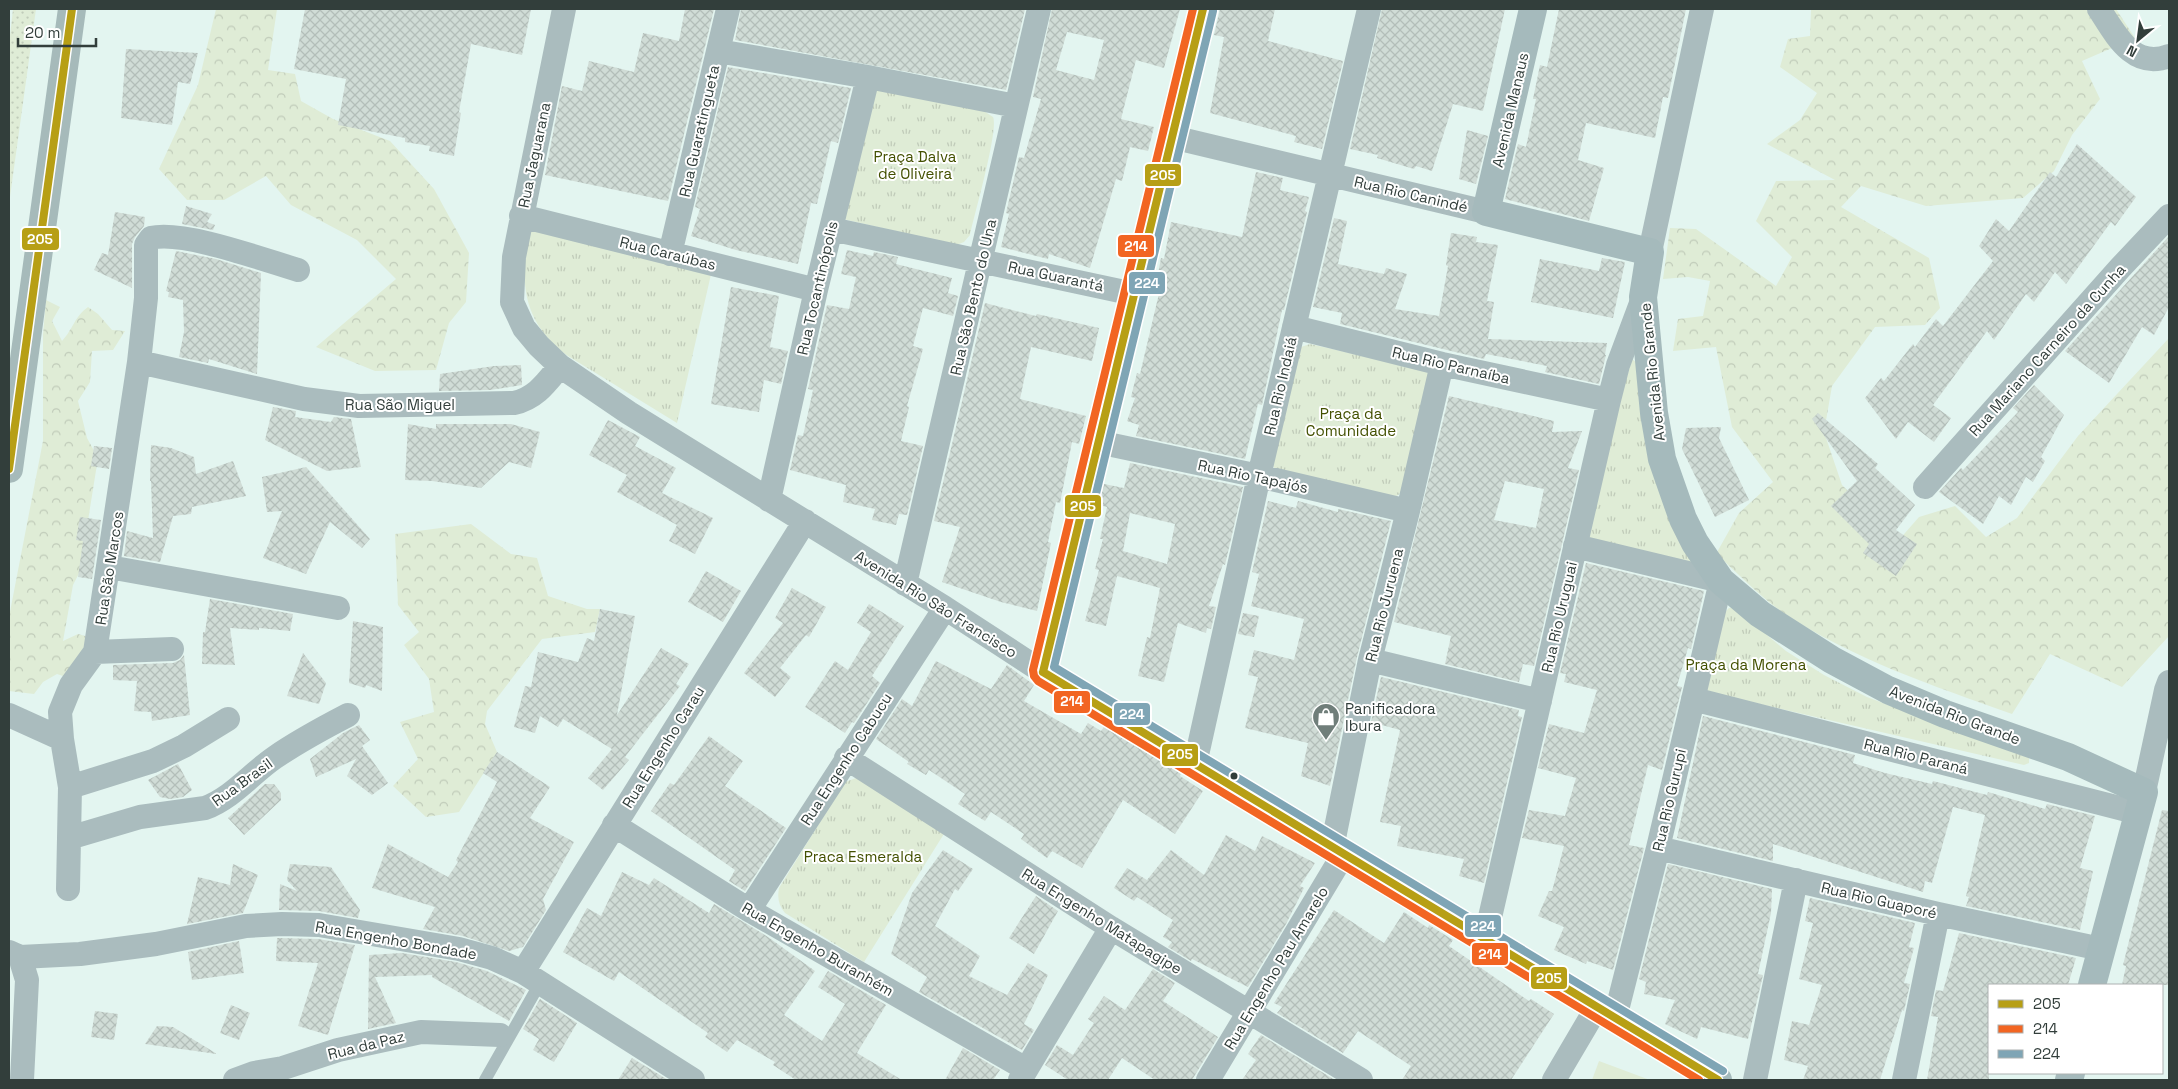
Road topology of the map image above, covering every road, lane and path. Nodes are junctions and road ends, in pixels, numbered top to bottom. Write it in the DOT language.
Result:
graph roads {
  1 [pos="72,9"];
  2 [pos="564,9"];
  3 [pos="728,9"];
  4 [pos="1038,9"];
  5 [pos="1202,9"];
  6 [pos="1369,9"];
  7 [pos="1533,9"];
  8 [pos="1702,9"];
  9 [pos="2099,9"];
  10 [pos="718,51"];
  11 [pos="2169,56"];
  12 [pos="868,77"];
  13 [pos="1016,106"];
  14 [pos="1172,137"];
  15 [pos="1330,176"];
  16 [pos="1486,212"];
  17 [pos="521,216"];
  18 [pos="2169,216"];
  19 [pos="831,229"];
  20 [pos="1650,252"];
  21 [pos="670,254"];
  22 [pos="982,260"];
  23 [pos="298,270"];
  24 [pos="816,290"];
  25 [pos="1134,294"];
  26 [pos="1643,297"];
  27 [pos="512,302"];
  28 [pos="1294,327"];
  29 [pos="139,362"];
  30 [pos="1442,364"];
  31 [pos="560,366"];
  32 [pos="1609,400"];
  33 [pos="1098,442"];
  34 [pos="9,468"];
  35 [pos="1259,476"];
  36 [pos="1925,486"];
  37 [pos="769,500"];
  38 [pos="1408,511"];
  39 [pos="805,522"];
  40 [pos="1575,546"];
  41 [pos="109,567"];
  42 [pos="1721,581"];
  43 [pos="906,584"];
  44 [pos="338,608"];
  45 [pos="945,608"];
  46 [pos="172,649"];
  47 [pos="95,652"];
  48 [pos="1370,660"];
  49 [pos="1043,672"];
  50 [pos="2168,688"];
  51 [pos="1692,699"];
  52 [pos="1540,701"];
  53 [pos="9,715"];
  54 [pos="348,715"];
  55 [pos="228,719"];
  56 [pos="62,739"];
  57 [pos="846,758"];
  58 [pos="1194,764"];
  59 [pos="70,787"];
  60 [pos="2142,802"];
  61 [pos="614,825"];
  62 [pos="69,838"];
  63 [pos="1658,848"];
  64 [pos="1337,852"];
  65 [pos="1796,880"];
  66 [pos="68,889"];
  67 [pos="749,910"];
  68 [pos="1938,914"];
  69 [pos="1111,928"];
  70 [pos="1486,939"];
  71 [pos="2101,949"];
  72 [pos="14,954"];
  73 [pos="531,978"];
  74 [pos="2092,984"];
  75 [pos="1250,1012"];
  76 [pos="1606,1012"];
  77 [pos="500,1034"];
  78 [pos="1023,1075"];
  79 [pos="22,1080"];
  80 [pos="235,1080"];
  81 [pos="485,1080"];
  82 [pos="692,1080"];
  83 [pos="1208,1080"];
  84 [pos="1361,1080"];
  85 [pos="1554,1080"];
  86 [pos="1718,1080"];
  87 [pos="1755,1080"];
  88 [pos="1904,1080"];
  1 -- 34 [label="highway"];
  2 -- 17 [label="street, Rua Jaguarana"];
  3 -- 10 [label="street, Rua Guaratingueta"];
  4 -- 13 [label="street, Rua São Bento do Una"];
  5 -- 14 [label="main road"];
  6 -- 15 [label="street, Rua Rio Indaiá"];
  7 -- 16 [label="main road, Avenida Manaus"];
  8 -- 20 [label="street, Avenida Rio Grande"];
  9 -- 11 [label="street"];
  10 -- 12 [label="street"];
  10 -- 21 [label="street, Rua Guaratingueta"];
  12 -- 13 [label="street"];
  12 -- 19 [label="street, Rua Tocantinópolis"];
  13 -- 22 [label="street, Rua São Bento do Una"];
  14 -- 15 [label="street, Rua Rio Canindé"];
  14 -- 25 [label="main road"];
  15 -- 16 [label="street, Rua Rio Canindé"];
  15 -- 28 [label="street, Rua Rio Indaiá"];
  16 -- 20 [label="main road, Rua Rio Canindé"];
  17 -- 21 [label="street, Rua Caraúbas"];
  17 -- 27 [label="street, Rua Jaguarana"];
  18 -- 36 [label="street, Rua Mariano Carneiro da Cunha"];
  19 -- 22 [label="street, Rua Guarantá"];
  19 -- 24 [label="street, Rua Tocantinópolis"];
  20 -- 26 [label="main road, Avenida Rio Grande"];
  21 -- 24 [label="street, Rua Caraúbas"];
  22 -- 25 [label="street, Rua Guarantá"];
  22 -- 43 [label="street, Rua São Bento do Una"];
  23 -- 29 [label="street, Rua São Marcos"];
  24 -- 37 [label="street, Rua Tocantinópolis"];
  25 -- 33 [label="main road"];
  26 -- 32 [label="street, Rua Rio Uruguai"];
  26 -- 42 [label="main road, Avenida Rio Grande"];
  27 -- 31 [label="street, Avenida Rio São Francisco"];
  28 -- 30 [label="street, Rua Rio Parnaíba"];
  28 -- 35 [label="street, Rua Rio Indaiá"];
  29 -- 31 [label="street, Rua São Miguel"];
  29 -- 41 [label="street, Rua São Marcos"];
  30 -- 32 [label="street, Rua Rio Parnaíba"];
  30 -- 38 [label="street, Rua Rio Juruena"];
  31 -- 37 [label="street, Avenida Rio São Francisco"];
  32 -- 40 [label="street, Rua Rio Uruguai"];
  33 -- 35 [label="street, Rua Rio Tapajós"];
  33 -- 49 [label="main road"];
  35 -- 38 [label="street, Rua Rio Tapajós"];
  35 -- 58 [label="street, Rua Rio Indaiá"];
  37 -- 39 [label="street, Avenida Rio São Francisco"];
  38 -- 48 [label="street, Rua Rio Juruena"];
  39 -- 43 [label="street, Avenida Rio São Francisco"];
  39 -- 61 [label="street, Rua Engenho Carau"];
  40 -- 42 [label="street"];
  40 -- 52 [label="street, Rua Rio Uruguai"];
  41 -- 44 [label="street"];
  41 -- 47 [label="street, Rua São Marcos"];
  42 -- 51 [label="street, Rua Rio Gurupi"];
  42 -- 60 [label="main road, Avenida Rio Grande"];
  43 -- 45 [label="street, Avenida Rio São Francisco"];
  45 -- 49 [label="street, Avenida Rio São Francisco"];
  45 -- 57 [label="street, Rua Engenho Cabucu"];
  46 -- 47 [label="street"];
  47 -- 56 [label="street, Rua São Marcos"];
  48 -- 52 [label="street"];
  48 -- 64 [label="street, Rua Rio Juruena"];
  49 -- 58 [label="main road, Avenida Rio São Francisco"];
  50 -- 60 [label="street"];
  51 -- 60 [label="street, Rua Rio Paraná"];
  51 -- 63 [label="street, Rua Rio Gurupi"];
  52 -- 70 [label="street, Rua Rio Uruguai"];
  53 -- 56 [label="street"];
  54 -- 62 [label="street, Rua Brasil"];
  55 -- 59 [label="street"];
  56 -- 59 [label="street, Rua São Marcos"];
  57 -- 67 [label="street, Rua Engenho Cabucu"];
  57 -- 69 [label="street, Rua Engenho Matapagipe"];
  58 -- 64 [label="main road, Avenida Rio São Francisco"];
  59 -- 62 [label="street, Rua São Marcos"];
  60 -- 71 [label="main road"];
  61 -- 67 [label="street, Rua Engenho Buranhém"];
  61 -- 73 [label="street, Rua Engenho Carau"];
  62 -- 66 [label="street, Rua São Marcos"];
  63 -- 65 [label="street, Rua Rio Guaporé"];
  63 -- 76 [label="street, Rua Rio Gurupi"];
  64 -- 70 [label="main road, Avenida Rio São Francisco"];
  64 -- 75 [label="street, Rua Engenho Pau Amarelo"];
  65 -- 68 [label="street, Rua Rio Guaporé"];
  65 -- 87 [label="street"];
  67 -- 78 [label="street, Rua Engenho Buranhém"];
  68 -- 71 [label="street, Rua Rio Guaporé"];
  68 -- 88 [label="street"];
  69 -- 75 [label="street, Rua Engenho Matapagipe"];
  69 -- 78 [label="street"];
  70 -- 76 [label="main road, Avenida Rio São Francisco"];
  71 -- 74 [label="main road"];
  72 -- 73 [label="street, Rua Engenho Bondade"];
  72 -- 79 [label="street"];
  73 -- 81 [label="lane"];
  73 -- 82 [label="street, Rua Engenho Bondade"];
  75 -- 83 [label="street, Rua Engenho Pau Amarelo"];
  75 -- 84 [label="street, Rua Engenho Matapagipe"];
  76 -- 85 [label="street, Rua Rio Gurupi"];
  76 -- 86 [label="main road, Avenida Rio São Francisco"];
  77 -- 80 [label="street, Rua da Paz"];
}
